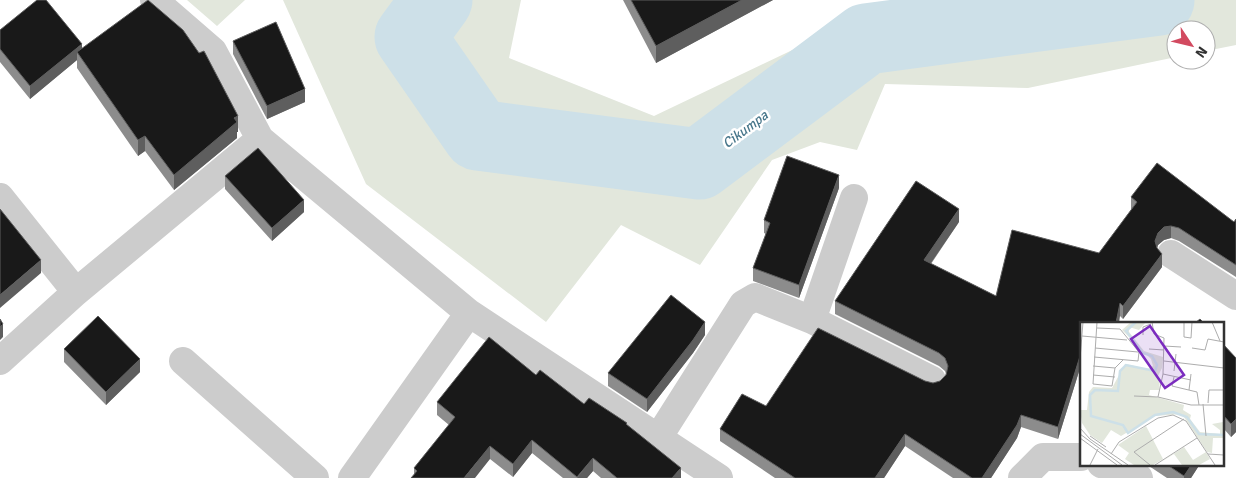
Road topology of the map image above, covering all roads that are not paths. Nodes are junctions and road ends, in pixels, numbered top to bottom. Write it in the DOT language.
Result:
graph roads {
  1 [pos="154,0"];
  2 [pos="260,139"];
  3 [pos="0,198"];
  4 [pos="854,198"];
  5 [pos="1171,254"];
  6 [pos="76,292"];
  7 [pos="1236,296"];
  8 [pos="469,313"];
  9 [pos="812,320"];
  10 [pos="0,361"];
  11 [pos="184,361"];
  12 [pos="932,380"];
  13 [pos="658,438"];
  14 [pos="1080,457"];
  15 [pos="1107,466"];
  16 [pos="315,478"];
  17 [pos="352,478"];
  18 [pos="719,478"];
  19 [pos="1022,478"];
  20 [pos="1140,478"];
  1 -- 2 [label="street"];
  2 -- 6 [label="street"];
  2 -- 8 [label="street"];
  3 -- 6 [label="street"];
  4 -- 9 [label="street"];
  5 -- 7 [label="street"];
  6 -- 10 [label="street"];
  8 -- 13 [label="street"];
  8 -- 17 [label="street"];
  9 -- 12 [label="street"];
  9 -- 13 [label="street"];
  11 -- 16 [label="street"];
  13 -- 18 [label="street"];
  14 -- 19 [label="street"];
  15 -- 20 [label="street"];
}
